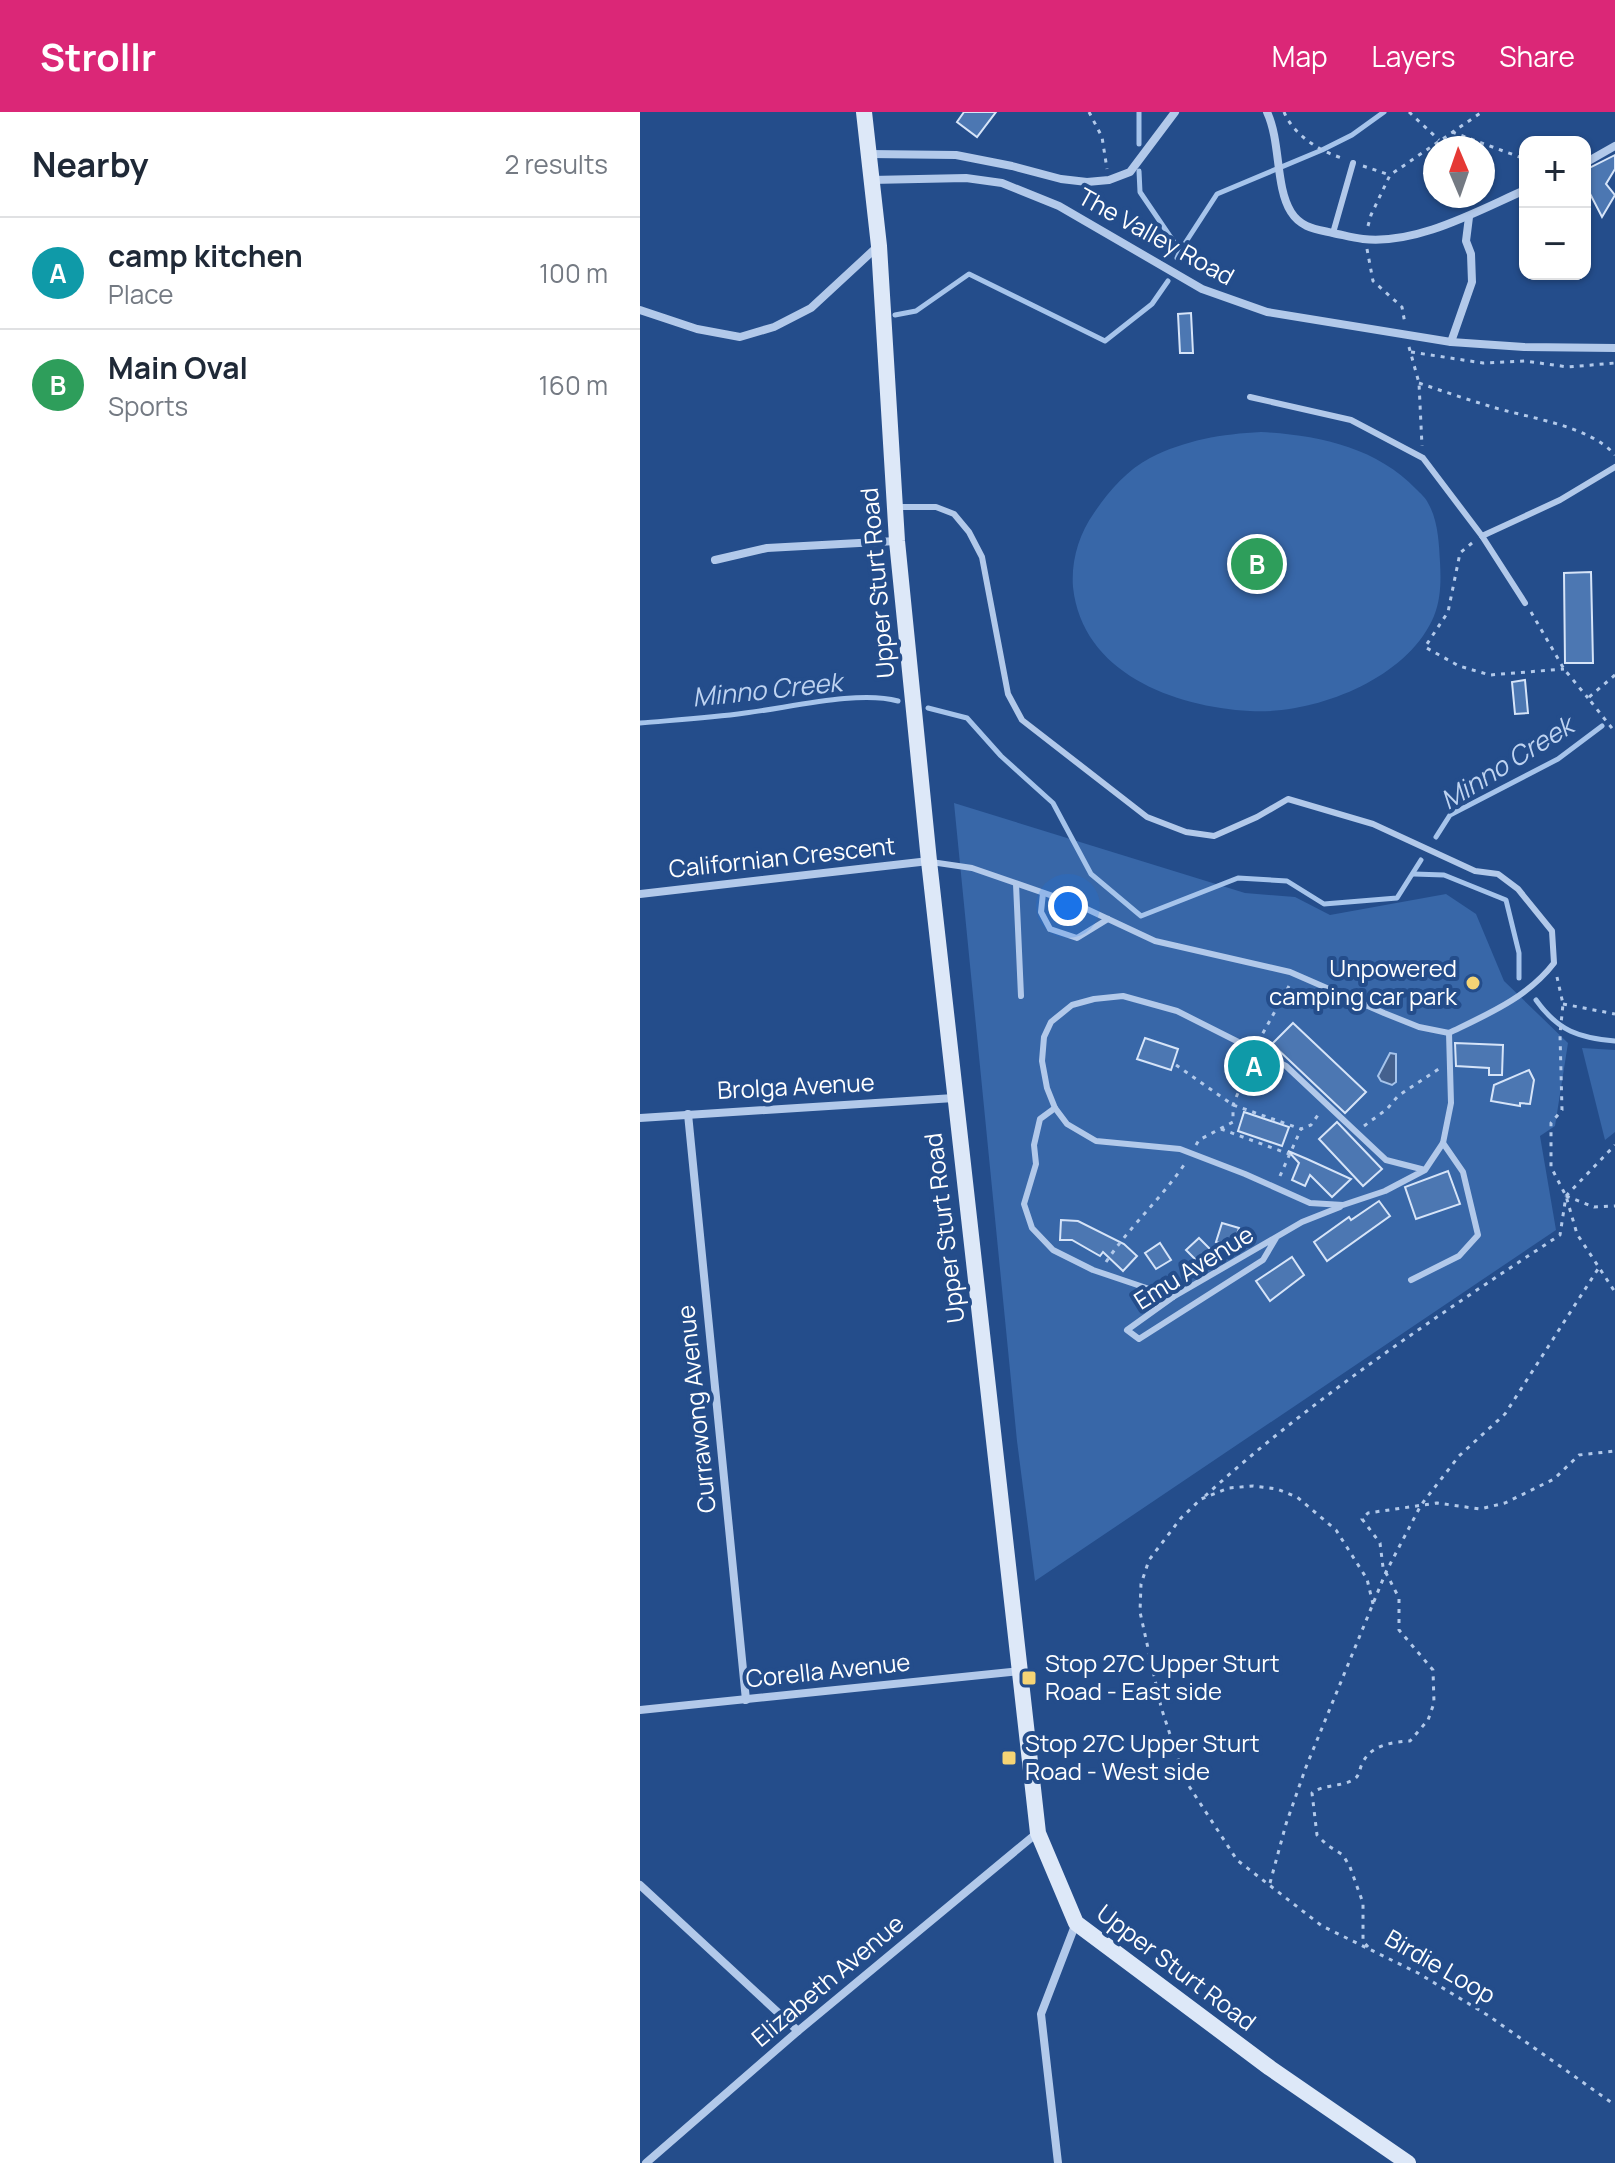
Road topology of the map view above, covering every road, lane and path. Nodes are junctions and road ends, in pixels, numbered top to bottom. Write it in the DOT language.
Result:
graph roads {
  1 [pos="864,112"];
  2 [pos="1089,112"];
  3 [pos="1175,112"];
  4 [pos="1267,112"];
  5 [pos="1284,112"];
  6 [pos="1409,112"];
  7 [pos="1482,112"];
  8 [pos="1452,132"];
  9 [pos="1435,136"];
  10 [pos="1446,136"];
  11 [pos="1615,146"];
  12 [pos="1423,151"];
  13 [pos="868,154"];
  14 [pos="1519,157"];
  15 [pos="1591,160"];
  16 [pos="1353,163"];
  17 [pos="1390,175"];
  18 [pos="871,180"];
  19 [pos="1109,180"];
  20 [pos="1519,193"];
  21 [pos="1469,217"];
  22 [pos="1333,233"];
  23 [pos="1365,239"];
  24 [pos="879,246"];
  25 [pos="640,310"];
  26 [pos="1407,336"];
  27 [pos="1451,342"];
  28 [pos="1615,348"];
  29 [pos="1411,352"];
  30 [pos="1615,363"];
  31 [pos="1419,383"];
  32 [pos="1250,397"];
  33 [pos="1615,455"];
  34 [pos="1423,458"];
  35 [pos="1615,467"];
  36 [pos="895,507"];
  37 [pos="1482,536"];
  38 [pos="897,541"];
  39 [pos="715,560"];
  40 [pos="1525,603"];
  41 [pos="1564,669"];
  42 [pos="1615,675"];
  43 [pos="1588,698"];
  44 [pos="1615,732"];
  45 [pos="929,861"];
  46 [pos="1016,884"];
  47 [pos="1043,893"];
  48 [pos="640,894"];
  49 [pos="1108,919"];
  50 [pos="1554,963"];
  51 [pos="1296,974"];
  52 [pos="1021,996"];
  53 [pos="1563,1004"];
  54 [pos="1615,1014"];
  55 [pos="1449,1033"];
  56 [pos="1254,1049"];
  57 [pos="1450,1062"];
  58 [pos="1176,1065"];
  59 [pos="1247,1071"];
  60 [pos="954,1098"];
  61 [pos="1327,1102"];
  62 [pos="1233,1105"];
  63 [pos="1055,1108"];
  64 [pos="688,1114"];
  65 [pos="640,1118"];
  66 [pos="1220,1129"];
  67 [pos="1301,1129"];
  68 [pos="1358,1130"];
  69 [pos="1443,1143"];
  70 [pos="1615,1145"];
  71 [pos="1191,1153"];
  72 [pos="1289,1154"];
  73 [pos="1425,1170"];
  74 [pos="1275,1187"];
  75 [pos="1566,1196"];
  76 [pos="1343,1205"];
  77 [pos="1615,1206"];
  78 [pos="1276,1238"];
  79 [pos="1598,1269"];
  80 [pos="1100,1272"];
  81 [pos="1411,1280"];
  82 [pos="1615,1292"];
  83 [pos="1173,1297"];
  84 [pos="1615,1451"];
  85 [pos="1201,1499"];
  86 [pos="1421,1505"];
  87 [pos="1386,1572"];
  88 [pos="1373,1604"];
  89 [pos="1020,1671"];
  90 [pos="746,1700"];
  91 [pos="640,1710"];
  92 [pos="1038,1833"];
  93 [pos="1270,1884"];
  94 [pos="640,1885"];
  95 [pos="1076,1923"];
  96 [pos="1370,1950"];
  97 [pos="798,2031"];
  98 [pos="1615,2105"];
  99 [pos="646,2163"];
  100 [pos="1058,2163"];
  101 [pos="1408,2163"];
  1 -- 13 [label="main road, Upper Sturt Road"];
  2 -- 19 [label="path"];
  3 -- 19 [label="street"];
  4 -- 22 [label="street"];
  5 -- 16 [label="path"];
  6 -- 9 [label="path"];
  7 -- 8 [label="path"];
  8 -- 10 [label="path"];
  8 -- 14 [label="path"];
  11 -- 15 [label="street"];
  12 -- 17 [label="path"];
  13 -- 18 [label="main road, Upper Sturt Road"];
  13 -- 19 [label="street"];
  16 -- 17 [label="path"];
  16 -- 22 [label="lane"];
  17 -- 23 [label="path"];
  18 -- 24 [label="main road, Upper Sturt Road"];
  18 -- 26 [label="street, The Valley Road"];
  20 -- 21 [label="street"];
  21 -- 23 [label="street"];
  21 -- 27 [label="street"];
  22 -- 23 [label="street"];
  23 -- 26 [label="path"];
  24 -- 25 [label="street"];
  24 -- 36 [label="main road, Upper Sturt Road"];
  26 -- 27 [label="street, The Valley Road"];
  26 -- 29 [label="path"];
  27 -- 28 [label="street, The Valley Road"];
  29 -- 30 [label="path"];
  29 -- 31 [label="path"];
  31 -- 33 [label="path"];
  31 -- 34 [label="path"];
  32 -- 34 [label="lane"];
  34 -- 37 [label="lane"];
  35 -- 37 [label="lane"];
  36 -- 38 [label="main road, Upper Sturt Road"];
  36 -- 50 [label="lane"];
  37 -- 40 [label="lane"];
  37 -- 41 [label="path"];
  38 -- 39 [label="street"];
  38 -- 45 [label="main road, Upper Sturt Road"];
  40 -- 41 [label="path"];
  41 -- 43 [label="path"];
  42 -- 43 [label="path"];
  43 -- 44 [label="path"];
  45 -- 46 [label="lane"];
  45 -- 48 [label="street, Californian Crescent"];
  45 -- 60 [label="main road, Upper Sturt Road"];
  46 -- 47 [label="lane"];
  46 -- 52 [label="lane"];
  47 -- 49 [label="lane"];
  47 -- 49 [label="lane"];
  49 -- 51 [label="lane"];
  50 -- 53 [label="path"];
  50 -- 55 [label="lane"];
  51 -- 55 [label="lane"];
  51 -- 56 [label="path"];
  53 -- 54 [label="path"];
  53 -- 75 [label="path"];
  55 -- 57 [label="lane"];
  56 -- 61 [label="lane"];
  56 -- 63 [label="lane"];
  57 -- 68 [label="path"];
  57 -- 69 [label="lane"];
  58 -- 62 [label="path"];
  59 -- 62 [label="path"];
  60 -- 64 [label="street, Brolga Avenue"];
  60 -- 89 [label="main road, Upper Sturt Road"];
  61 -- 67 [label="path"];
  61 -- 68 [label="lane"];
  62 -- 66 [label="path"];
  62 -- 67 [label="path"];
  63 -- 71 [label="lane"];
  63 -- 80 [label="lane"];
  64 -- 65 [label="street, Brolga Avenue"];
  64 -- 90 [label="street, Currawong Avenue"];
  66 -- 71 [label="path"];
  66 -- 72 [label="path"];
  67 -- 72 [label="path"];
  68 -- 73 [label="lane"];
  69 -- 73 [label="lane"];
  69 -- 81 [label="lane"];
  70 -- 75 [label="path"];
  71 -- 74 [label="lane"];
  71 -- 80 [label="path"];
  72 -- 74 [label="path"];
  73 -- 76 [label="lane, Emu Avenue"];
  74 -- 76 [label="lane"];
  75 -- 77 [label="path"];
  75 -- 79 [label="path"];
  75 -- 85 [label="path"];
  76 -- 78 [label="lane, Emu Avenue"];
  78 -- 83 [label="lane, Emu Avenue"];
  78 -- 83 [label="lane, Emu Avenue"];
  79 -- 82 [label="path"];
  79 -- 86 [label="path"];
  80 -- 83 [label="lane"];
  84 -- 86 [label="path, Birdie Loop"];
  85 -- 88 [label="path"];
  85 -- 93 [label="path"];
  86 -- 87 [label="path"];
  86 -- 87 [label="path, Birdie Loop"];
  87 -- 88 [label="path"];
  87 -- 96 [label="path, Birdie Loop"];
  88 -- 93 [label="path"];
  89 -- 90 [label="street, Corella Avenue"];
  89 -- 92 [label="main road, Upper Sturt Road"];
  90 -- 91 [label="street, Corella Avenue"];
  92 -- 95 [label="main road, Upper Sturt Road"];
  92 -- 97 [label="street, Elizabeth Avenue"];
  93 -- 96 [label="path"];
  94 -- 97 [label="street"];
  95 -- 100 [label="street"];
  95 -- 101 [label="main road, Upper Sturt Road"];
  96 -- 98 [label="path, Birdie Loop"];
  97 -- 99 [label="street, Elizabeth Avenue"];
}
